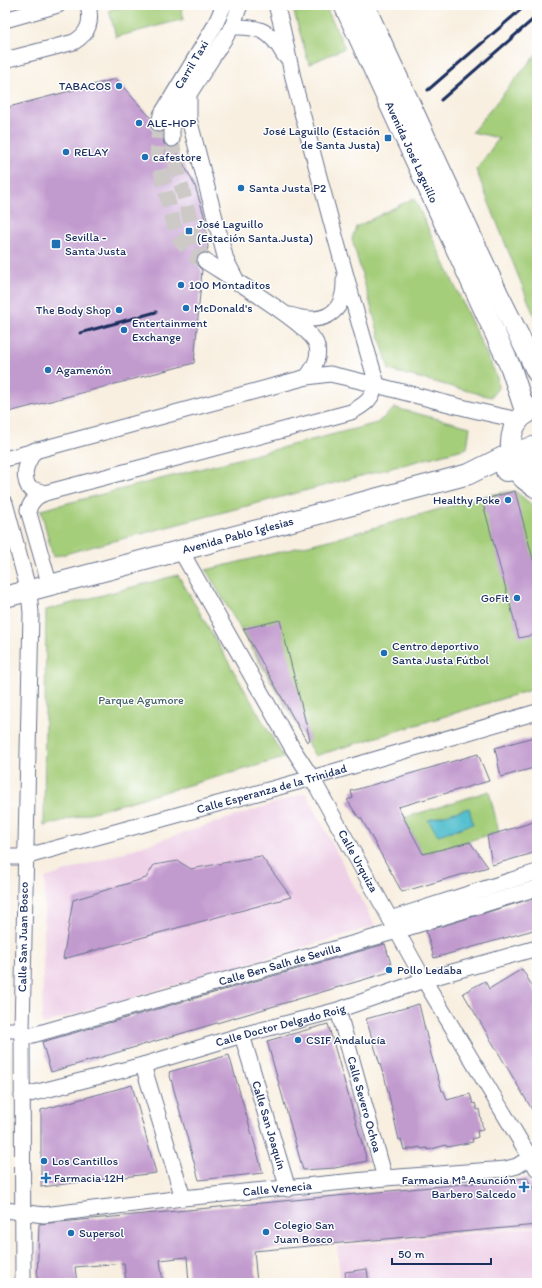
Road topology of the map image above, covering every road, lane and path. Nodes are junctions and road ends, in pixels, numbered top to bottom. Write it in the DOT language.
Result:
graph roads {
  1 [pos="36,5"];
  2 [pos="58,5"];
  3 [pos="88,5"];
  4 [pos="224,5"];
  5 [pos="240,5"];
  6 [pos="276,5"];
  7 [pos="344,5"];
  8 [pos="364,5"];
  9 [pos="5,13"];
  10 [pos="5,20"];
  11 [pos="232,27"];
  12 [pos="5,60"];
  13 [pos="290,67"];
  14 [pos="189,93"];
  15 [pos="159,124"];
  16 [pos="172,139"];
  17 [pos="205,261"];
  18 [pos="344,272"];
  19 [pos="238,283"];
  20 [pos="488,297"];
  21 [pos="285,314"];
  22 [pos="537,372"];
  23 [pos="307,377"];
  24 [pos="377,384"];
  25 [pos="527,414"];
  26 [pos="537,446"];
  27 [pos="35,450"];
  28 [pos="5,458"];
  29 [pos="514,462"];
  30 [pos="537,464"];
  31 [pos="537,488"];
  32 [pos="45,492"];
  33 [pos="6,509"];
  34 [pos="181,551"];
  35 [pos="50,586"];
  36 [pos="29,592"];
  37 [pos="5,597"];
  38 [pos="537,712"];
  39 [pos="312,778"];
  40 [pos="5,857"];
  41 [pos="24,857"];
  42 [pos="537,872"];
  43 [pos="537,888"];
  44 [pos="394,925"];
  45 [pos="537,948"];
  46 [pos="424,980"];
  47 [pos="338,1010"];
  48 [pos="5,1030"];
  49 [pos="22,1034"];
  50 [pos="242,1035"];
  51 [pos="143,1065"];
  52 [pos="22,1096"];
  53 [pos="535,1160"];
  54 [pos="385,1178"];
  55 [pos="288,1189"];
  56 [pos="183,1198"];
  57 [pos="5,1210"];
  58 [pos="22,1212"];
  59 [pos="23,1283"];
  1 -- 9 [label="street"];
  2 -- 10 [label="street"];
  3 -- 12 [label="street"];
  4 -- 15 [label="street, Carril Taxi"];
  5 -- 11 [label="street"];
  6 -- 13 [label="street"];
  7 -- 20 [label="main road, Avenida José Laguillo"];
  8 -- 20 [label="main road, Avenida José Laguillo"];
  11 -- 13 [label="street"];
  11 -- 14 [label="street"];
  13 -- 18 [label="street"];
  14 -- 16 [label="street"];
  14 -- 19 [label="street"];
  17 -- 19 [label="street"];
  18 -- 21 [label="street"];
  18 -- 24 [label="street"];
  19 -- 21 [label="street"];
  20 -- 22 [label="main road"];
  20 -- 25 [label="main road"];
  21 -- 23 [label="street"];
  23 -- 24 [label="street"];
  23 -- 27 [label="street"];
  24 -- 25 [label="street"];
  24 -- 32 [label="street"];
  25 -- 29 [label="main road"];
  26 -- 29 [label="main road"];
  27 -- 28 [label="street"];
  27 -- 32 [label="street"];
  29 -- 30 [label="main road"];
  29 -- 31 [label="main road"];
  29 -- 34 [label="main road, Avenida Pablo Iglesias"];
  32 -- 35 [label="street"];
  33 -- 36 [label="street, Calle San Juan Bosco"];
  34 -- 35 [label="main road, Avenida Pablo Iglesias"];
  34 -- 39 [label="street, Calle Urquiza"];
  35 -- 36 [label="main road, Avenida Pablo Iglesias"];
  36 -- 37 [label="main road, Avenida Pablo Iglesias"];
  36 -- 41 [label="street, Calle San Juan Bosco"];
  38 -- 39 [label="street, Calle Esperanza de la Trinidad"];
  39 -- 41 [label="street, Calle Esperanza de la Trinidad"];
  39 -- 44 [label="street, Calle Urquiza"];
  40 -- 41 [label="street, Calle Esperanza de la Trinidad"];
  41 -- 49 [label="street, Calle San Juan Bosco"];
  42 -- 44 [label="street"];
  43 -- 44 [label="street, Calle Ben Salh de Sevilla"];
  44 -- 46 [label="street, Calle Urquiza"];
  44 -- 49 [label="street, Calle Ben Salh de Sevilla"];
  45 -- 46 [label="street, Calle Doctor Delgado Roig"];
  46 -- 47 [label="street, Calle Doctor Delgado Roig"];
  46 -- 53 [label="street, Calle Urquiza"];
  47 -- 50 [label="street, Calle Doctor Delgado Roig"];
  47 -- 54 [label="street, Calle Severo Ochoa"];
  48 -- 49 [label="street, Calle Ben Salh de Sevilla"];
  49 -- 52 [label="street, Calle San Juan Bosco"];
  50 -- 51 [label="street, Calle Doctor Delgado Roig"];
  50 -- 55 [label="street, Calle San Joaquín"];
  51 -- 52 [label="street, Calle Doctor Delgado Roig"];
  51 -- 56 [label="street"];
  52 -- 58 [label="street, Calle San Juan Bosco"];
  53 -- 54 [label="street, Calle Venecia"];
  54 -- 55 [label="street, Calle Venecia"];
  55 -- 56 [label="street, Calle Venecia"];
  56 -- 58 [label="street, Calle Venecia"];
  57 -- 58 [label="street, Calle Venecia"];
  58 -- 59 [label="street, Calle San Juan Bosco"];
}
